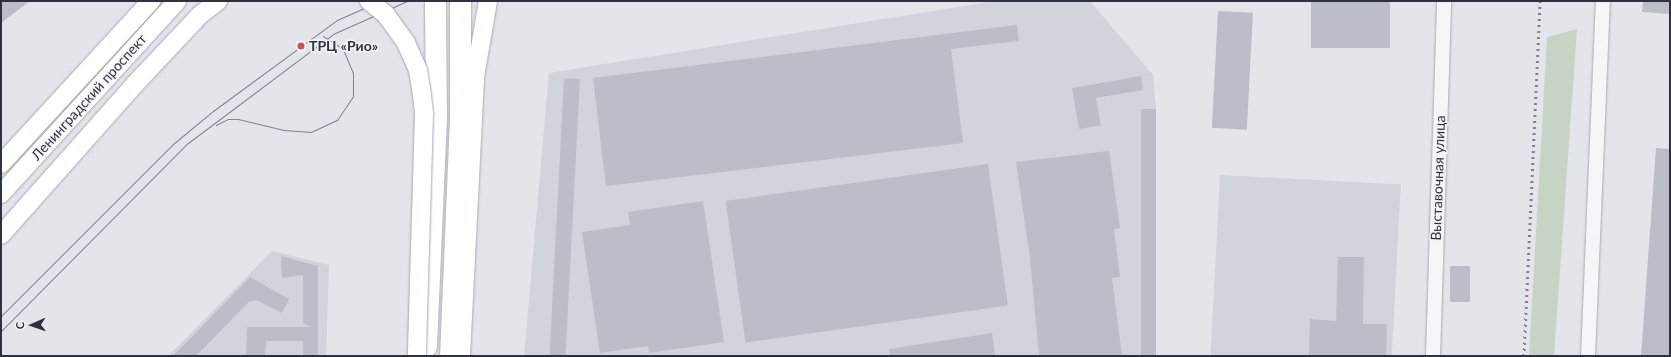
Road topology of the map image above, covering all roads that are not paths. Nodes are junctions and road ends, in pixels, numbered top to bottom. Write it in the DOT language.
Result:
graph roads {
  1 [pos="151,1"];
  2 [pos="177,1"];
  3 [pos="218,1"];
  4 [pos="369,1"];
  5 [pos="435,1"];
  6 [pos="460,1"];
  7 [pos="488,1"];
  8 [pos="1444,1"];
  9 [pos="1603,1"];
  10 [pos="1,164"];
  11 [pos="1,194"];
  12 [pos="1,235"];
  13 [pos="417,356"];
  14 [pos="425,356"];
  15 [pos="450,356"];
  16 [pos="461,356"];
  17 [pos="1433,356"];
  18 [pos="1588,356"];
  1 -- 10 [label="main road, Ленинградский проспект"];
  2 -- 11 [label="main road, Ленинградский проспект"];
  3 -- 12 [label="main road"];
  4 -- 13 [label="main road, bridge"];
  5 -- 14 [label="highway"];
  6 -- 15 [label="highway"];
  7 -- 16 [label="main road"];
  8 -- 17 [label="street, Выставочная улица"];
  9 -- 18 [label="street"];
}
